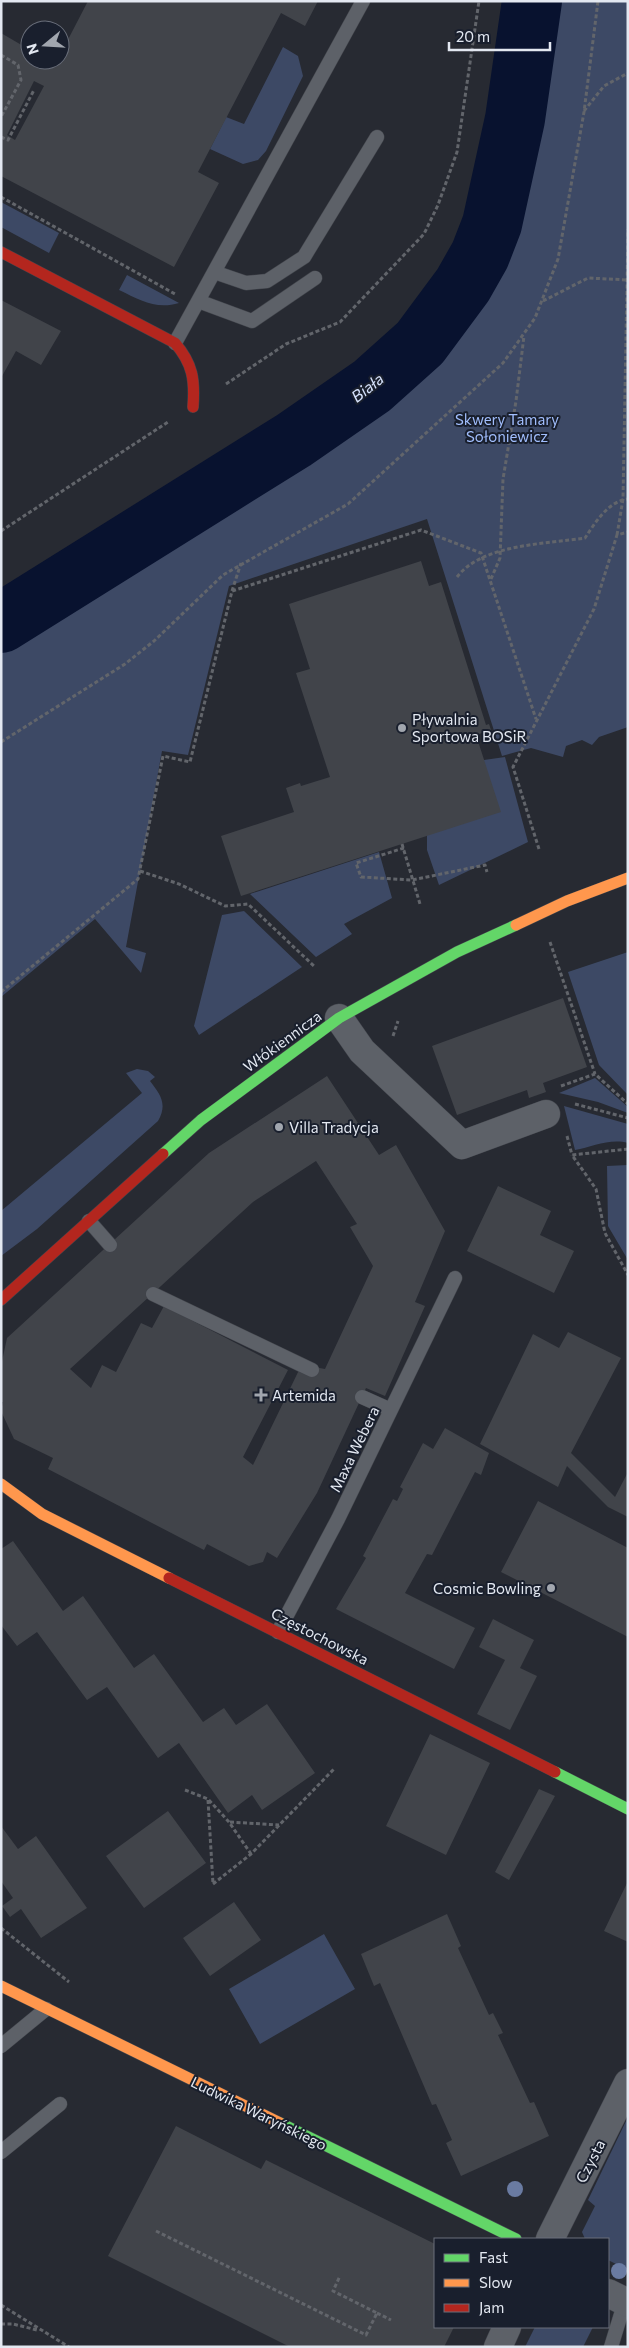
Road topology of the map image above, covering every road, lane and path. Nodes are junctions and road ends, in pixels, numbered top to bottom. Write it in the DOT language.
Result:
graph roads {
  1 [pos="363,1"];
  2 [pos="598,1"];
  3 [pos="1,55"];
  4 [pos="628,73"];
  5 [pos="34,90"];
  6 [pos="584,112"];
  7 [pos="1,117"];
  8 [pos="1,136"];
  9 [pos="377,137"];
  10 [pos="1,197"];
  11 [pos="628,229"];
  12 [pos="1,252"];
  13 [pos="214,272"];
  14 [pos="315,278"];
  15 [pos="627,279"];
  16 [pos="198,301"];
  17 [pos="543,301"];
  18 [pos="524,335"];
  19 [pos="175,343"];
  20 [pos="193,407"];
  21 [pos="623,499"];
  22 [pos="628,499"];
  23 [pos="628,532"];
  24 [pos="617,535"];
  25 [pos="500,550"];
  26 [pos="483,559"];
  27 [pos="241,563"];
  28 [pos="457,577"];
  29 [pos="490,579"];
  30 [pos="232,591"];
  31 [pos="536,719"];
  32 [pos="1,742"];
  33 [pos="539,849"];
  34 [pos="140,871"];
  35 [pos="487,872"];
  36 [pos="628,878"];
  37 [pos="412,880"];
  38 [pos="420,904"];
  39 [pos="549,940"];
  40 [pos="314,967"];
  41 [pos="1,992"];
  42 [pos="339,1018"];
  43 [pos="595,1074"];
  44 [pos="628,1104"];
  45 [pos="552,1107"];
  46 [pos="628,1118"];
  47 [pos="628,1149"];
  48 [pos="89,1221"];
  49 [pos="110,1245"];
  50 [pos="628,1275"];
  51 [pos="455,1278"];
  52 [pos="153,1294"];
  53 [pos="1,1300"];
  54 [pos="312,1370"];
  55 [pos="362,1397"];
  56 [pos="391,1410"];
  57 [pos="1,1484"];
  58 [pos="278,1632"];
  59 [pos="334,1769"];
  60 [pos="185,1790"];
  61 [pos="208,1799"];
  62 [pos="628,1809"];
  63 [pos="230,1822"];
  64 [pos="279,1825"];
  65 [pos="251,1854"];
  66 [pos="1,1928"];
  67 [pos="72,1985"];
  68 [pos="1,1986"];
  69 [pos="46,2009"];
  70 [pos="1,2046"];
  71 [pos="628,2083"];
  72 [pos="60,2104"];
  73 [pos="1,2152"];
  74 [pos="156,2231"];
  75 [pos="514,2238"];
  76 [pos="550,2238"];
  77 [pos="340,2276"];
  78 [pos="620,2299"];
  79 [pos="1,2305"];
  80 [pos="377,2313"];
  81 [pos="391,2320"];
  82 [pos="1,2324"];
  83 [pos="507,2328"];
  84 [pos="41,2331"];
  85 [pos="69,2347"];
  86 [pos="498,2347"];
  87 [pos="611,2347"];
  1 -- 13 [label="lane"];
  2 -- 6 [label="path"];
  3 -- 7 [label="path"];
  4 -- 6 [label="path"];
  5 -- 8 [label="path"];
  6 -- 17 [label="path"];
  9 -- 13 [label="lane"];
  10 -- 16 [label="path"];
  11 -- 15 [label="path"];
  12 -- 19 [label="street"];
  13 -- 16 [label="lane"];
  14 -- 16 [label="lane"];
  15 -- 17 [label="path"];
  15 -- 21 [label="path"];
  16 -- 19 [label="lane"];
  17 -- 18 [label="path"];
  18 -- 25 [label="path"];
  18 -- 27 [label="path"];
  19 -- 20 [label="street"];
  21 -- 22 [label="path"];
  21 -- 24 [label="path"];
  21 -- 25 [label="path"];
  23 -- 24 [label="path"];
  24 -- 31 [label="path"];
  25 -- 26 [label="path"];
  25 -- 29 [label="path"];
  26 -- 28 [label="path"];
  26 -- 29 [label="path"];
  26 -- 30 [label="path"];
  27 -- 30 [label="path"];
  27 -- 32 [label="path"];
  29 -- 31 [label="path"];
  30 -- 34 [label="path"];
  31 -- 33 [label="path"];
  34 -- 40 [label="path"];
  34 -- 41 [label="path"];
  35 -- 37 [label="path"];
  36 -- 42 [label="street, Włókiennicza"];
  37 -- 37 [label="path"];
  37 -- 38 [label="path"];
  39 -- 43 [label="path"];
  42 -- 45 [label="street"];
  42 -- 48 [label="street, Włókiennicza"];
  43 -- 44 [label="path"];
  43 -- 45 [label="path"];
  45 -- 46 [label="path"];
  47 -- 50 [label="path"];
  48 -- 49 [label="lane"];
  48 -- 53 [label="street, Włókiennicza"];
  51 -- 56 [label="lane, Maxa Webera"];
  52 -- 54 [label="lane"];
  55 -- 56 [label="lane"];
  56 -- 58 [label="lane, Maxa Webera"];
  57 -- 58 [label="street, Częstochowska"];
  58 -- 62 [label="street, Częstochowska"];
  59 -- 64 [label="path"];
  60 -- 61 [label="path"];
  61 -- 63 [label="path"];
  61 -- 65 [label="path"];
  63 -- 64 [label="path"];
  63 -- 65 [label="path"];
  64 -- 65 [label="path"];
  66 -- 67 [label="path"];
  68 -- 69 [label="street, Ludwika Waryńskiego"];
  69 -- 70 [label="lane"];
  69 -- 75 [label="street, Ludwika Waryńskiego"];
  71 -- 76 [label="street, Czysta"];
  72 -- 73 [label="lane"];
  74 -- 80 [label="path"];
  77 -- 80 [label="path"];
  78 -- 87 [label="lane"];
  79 -- 84 [label="path"];
  80 -- 81 [label="path"];
  82 -- 84 [label="path"];
  83 -- 86 [label="street"];
  84 -- 85 [label="path"];
}
